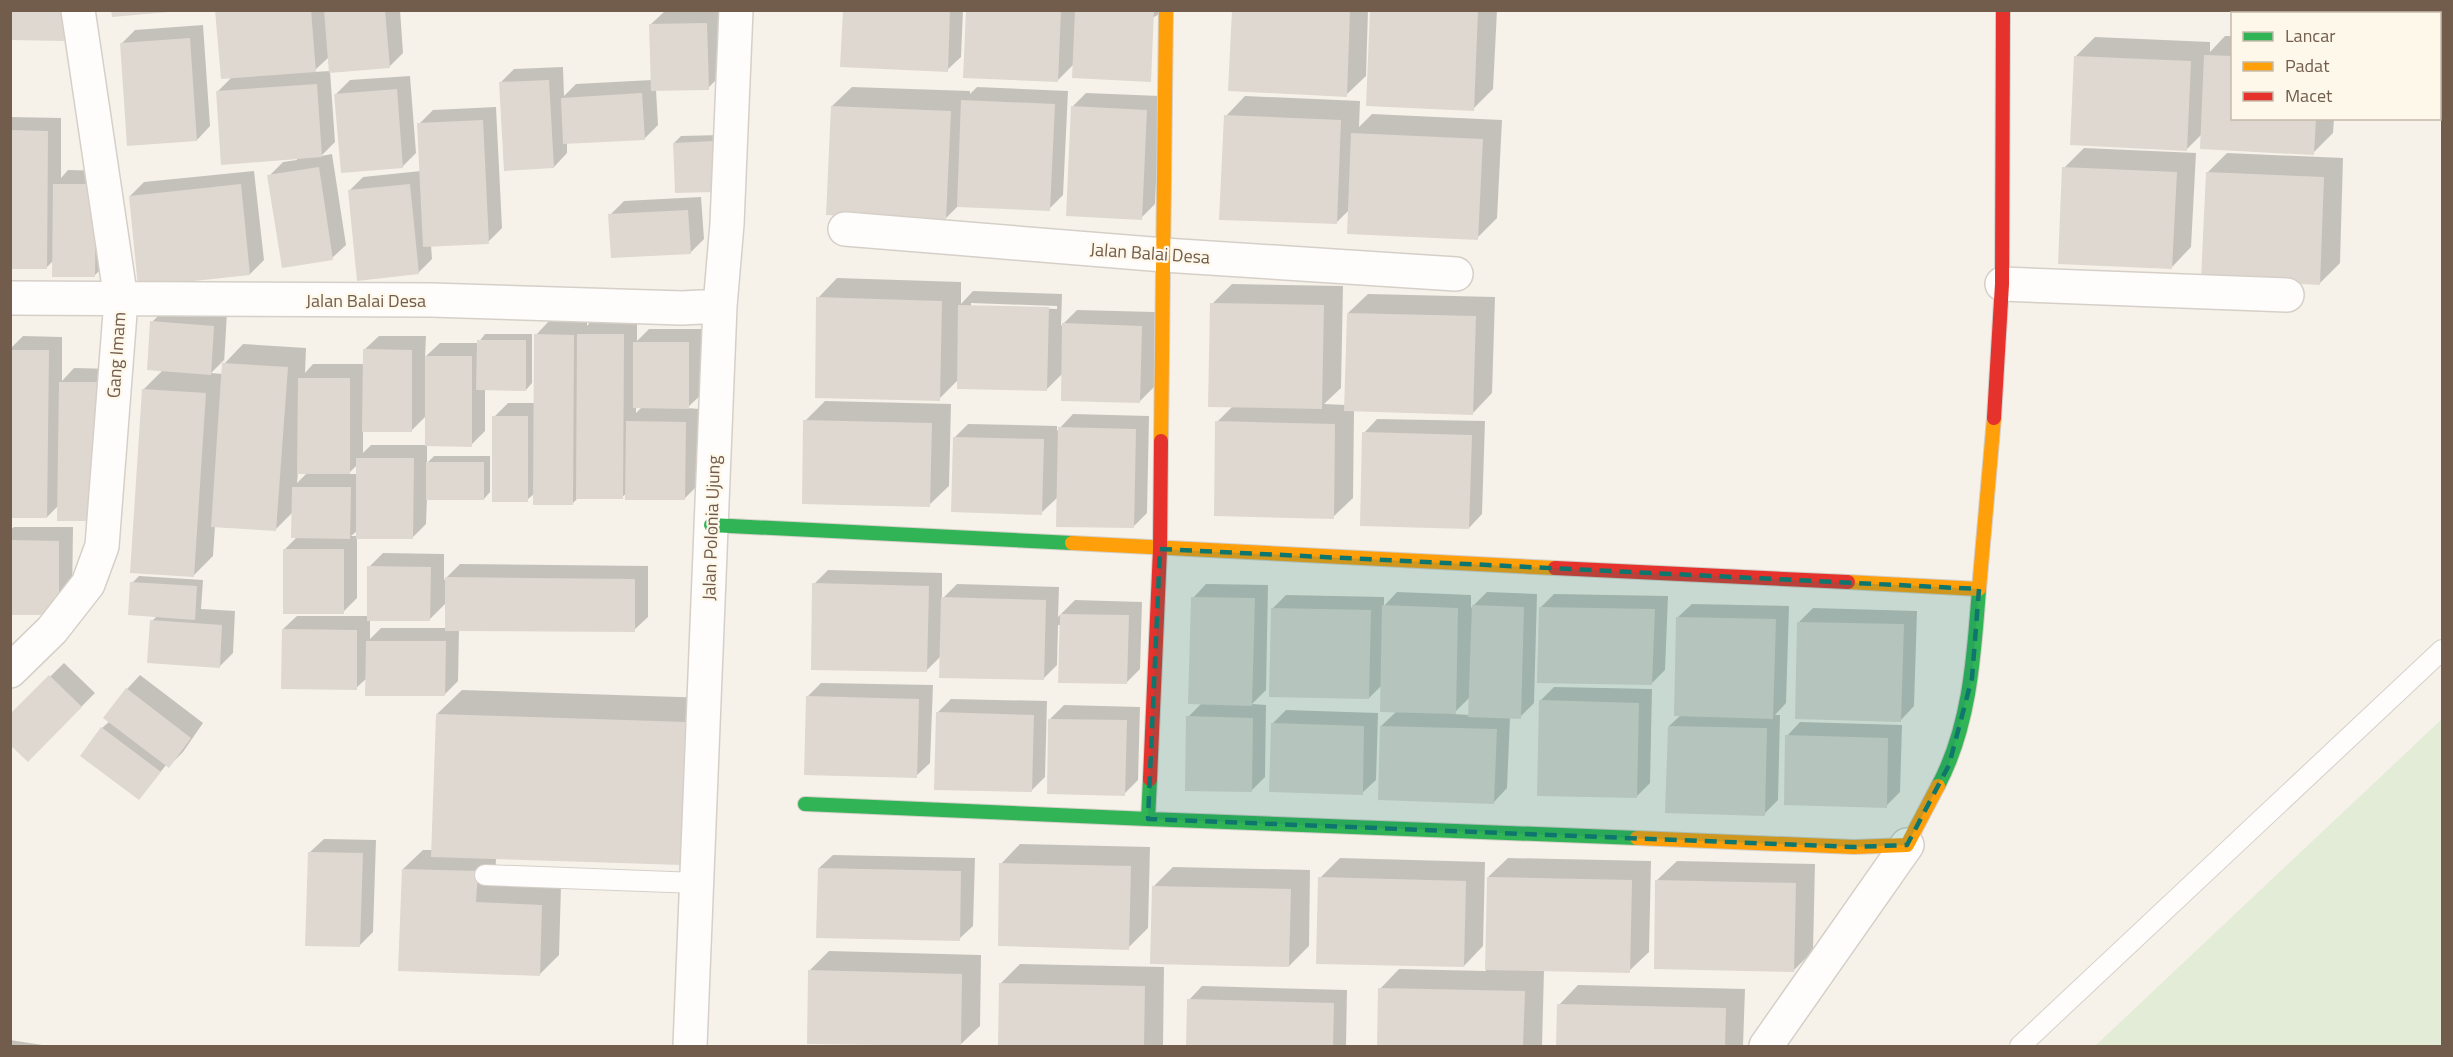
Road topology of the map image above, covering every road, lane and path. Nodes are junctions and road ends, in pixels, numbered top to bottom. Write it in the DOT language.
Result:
graph roads {
  1 [pos="78,10"];
  2 [pos="736,10"];
  3 [pos="1166,10"];
  4 [pos="2003,10"];
  5 [pos="2385,10"];
  6 [pos="2440,10"];
  7 [pos="844,229"];
  8 [pos="1164,255"];
  9 [pos="1456,274"];
  10 [pos="2002,284"];
  11 [pos="2287,295"];
  12 [pos="10,298"];
  13 [pos="121,300"];
  14 [pos="720,306"];
  15 [pos="711,525"];
  16 [pos="1160,549"];
  17 [pos="1979,589"];
  18 [pos="2442,650"];
  19 [pos="10,671"];
  20 [pos="805,804"];
  21 [pos="1148,819"];
  22 [pos="1907,844"];
  23 [pos="485,875"];
  24 [pos="697,883"];
  25 [pos="690,1047"];
  26 [pos="1766,1047"];
  27 [pos="2020,1047"];
  1 -- 13 [label="street, Gang Imam"];
  2 -- 14 [label="street, Jalan Polonia Ujung"];
  3 -- 8 [label="street"];
  4 -- 10 [label="street"];
  5 -- 6 [label="street"];
  7 -- 8 [label="street, Jalan Balai Desa"];
  8 -- 9 [label="street, Jalan Balai Desa"];
  8 -- 16 [label="street"];
  10 -- 11 [label="street"];
  10 -- 17 [label="street"];
  12 -- 13 [label="street, Jalan Balai Desa"];
  13 -- 14 [label="street, Jalan Balai Desa"];
  13 -- 19 [label="street, Gang Imam"];
  14 -- 15 [label="street, Jalan Polonia Ujung"];
  15 -- 16 [label="street"];
  15 -- 24 [label="street, Jalan Polonia Ujung"];
  16 -- 17 [label="street"];
  16 -- 21 [label="street"];
  17 -- 22 [label="street"];
  18 -- 27 [label="lane"];
  20 -- 21 [label="street"];
  21 -- 22 [label="street"];
  22 -- 26 [label="street"];
  23 -- 24 [label="lane"];
  24 -- 25 [label="street, Jalan Polonia Ujung"];
}
